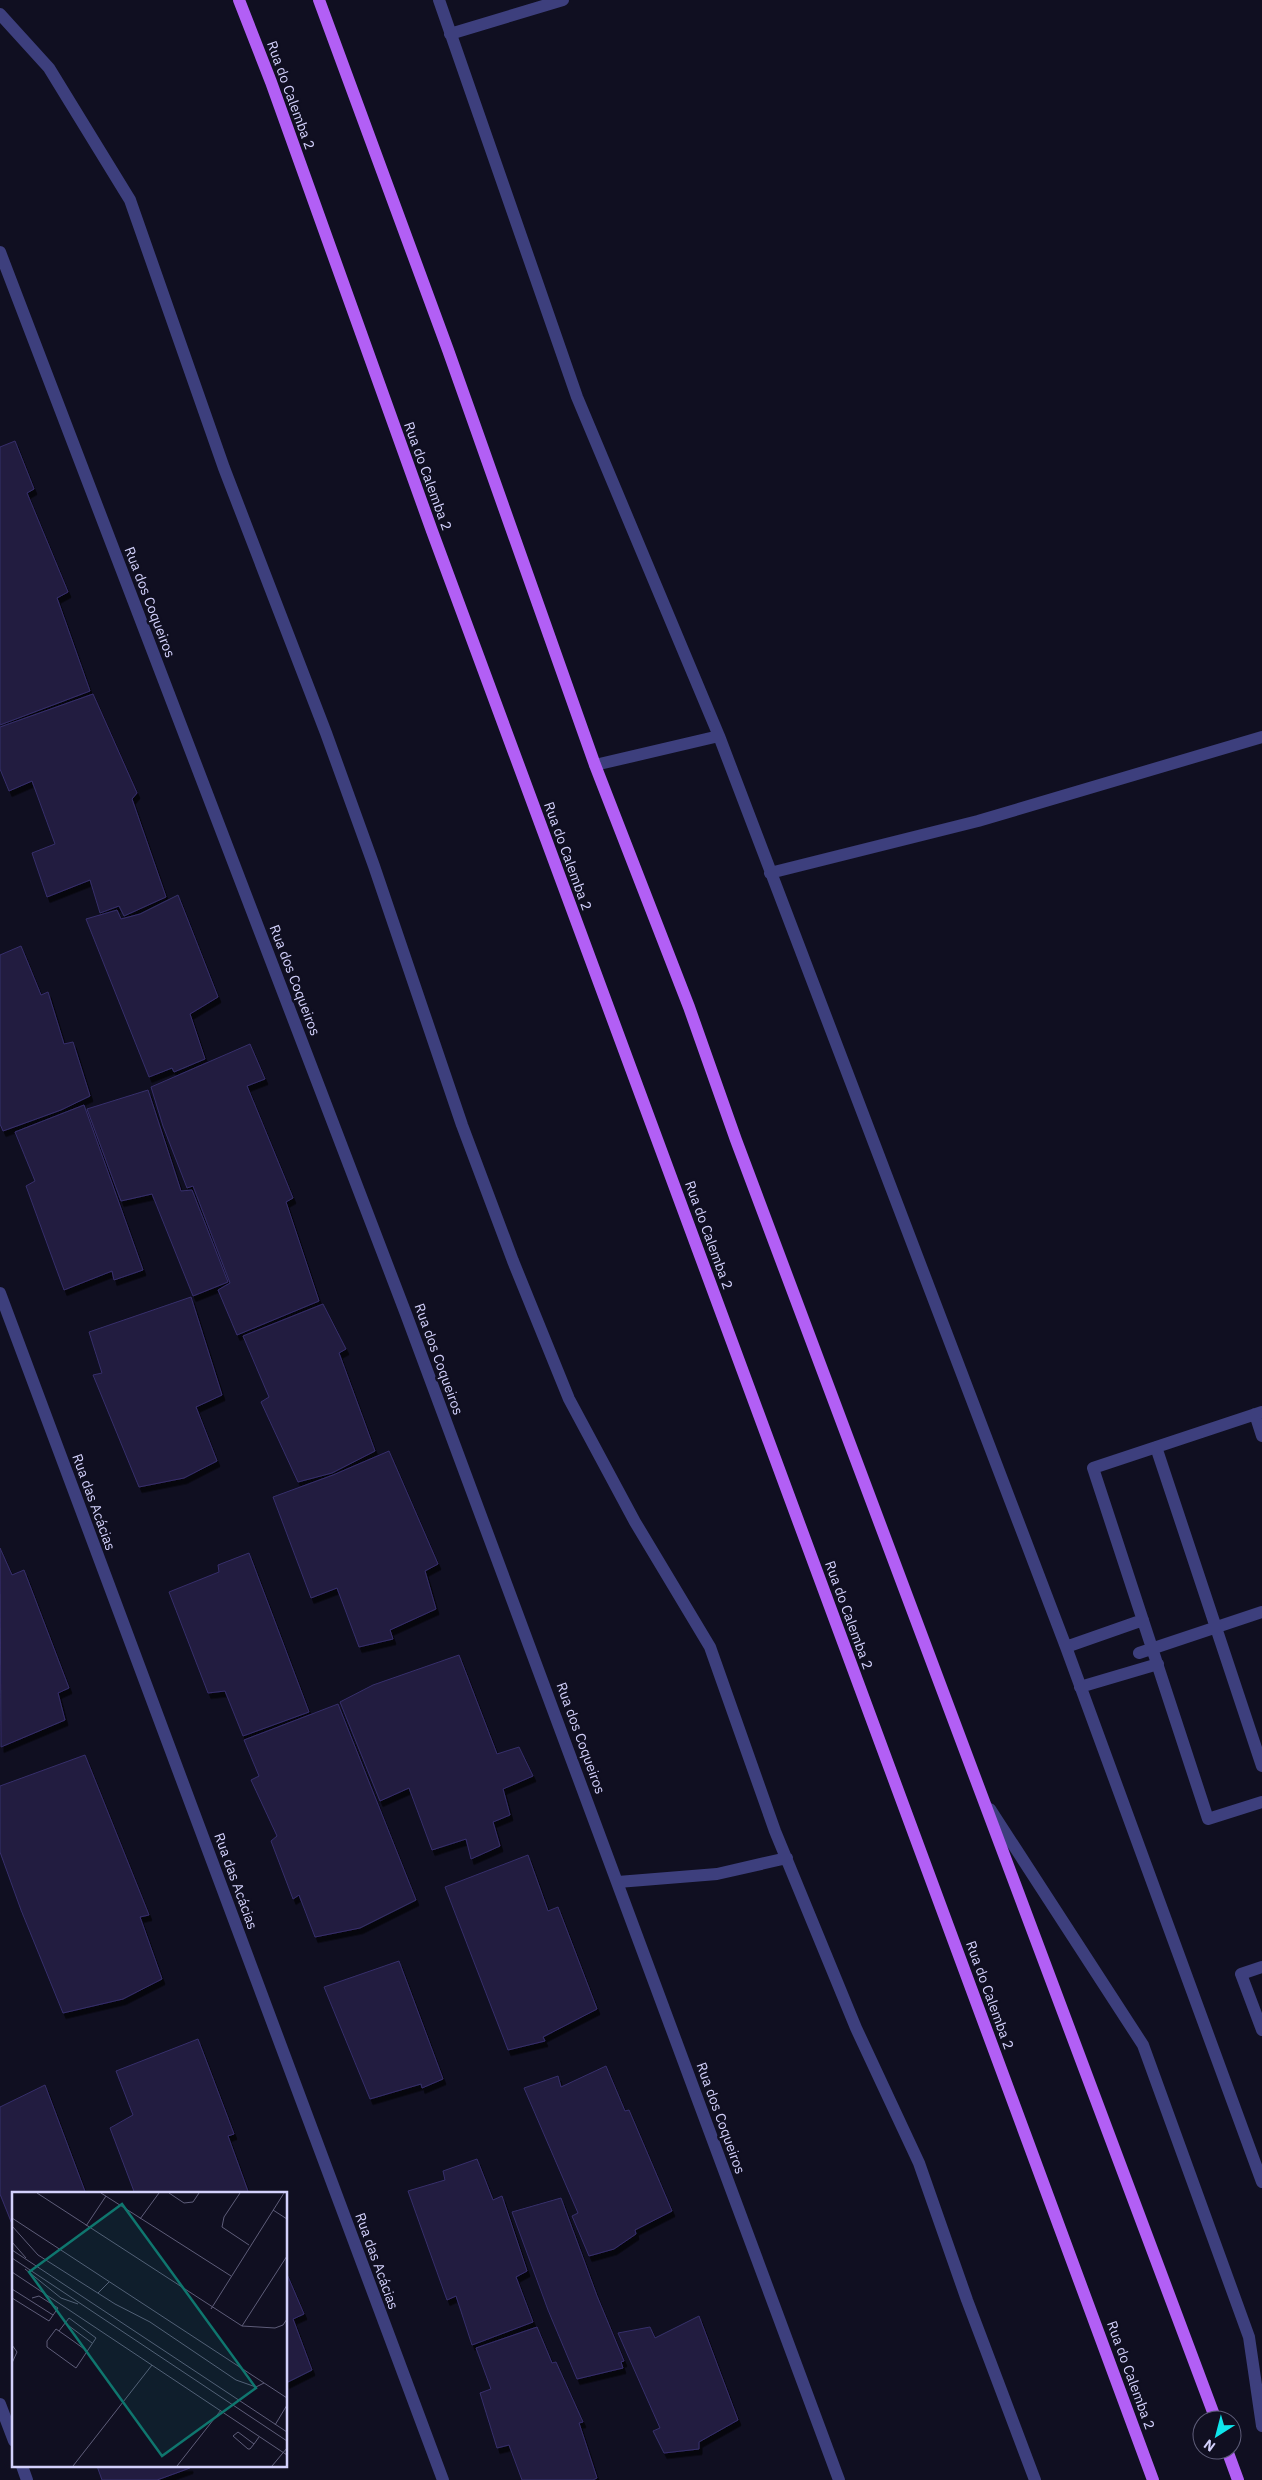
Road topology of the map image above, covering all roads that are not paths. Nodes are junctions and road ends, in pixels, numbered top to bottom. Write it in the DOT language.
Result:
graph roads {
  1 [pos="239,0"];
  2 [pos="319,0"];
  3 [pos="439,0"];
  4 [pos="563,0"];
  5 [pos="0,14"];
  6 [pos="450,34"];
  7 [pos="0,252"];
  8 [pos="719,736"];
  9 [pos="1262,737"];
  10 [pos="595,765"];
  11 [pos="770,873"];
  12 [pos="0,1293"];
  13 [pos="1258,1413"];
  14 [pos="1262,1436"];
  15 [pos="1156,1447"];
  16 [pos="1262,1612"];
  17 [pos="1143,1620"];
  18 [pos="1216,1628"];
  19 [pos="1066,1646"];
  20 [pos="1152,1649"];
  21 [pos="1139,1653"];
  22 [pos="1158,1664"];
  23 [pos="1080,1687"];
  24 [pos="1262,1766"];
  25 [pos="1262,1802"];
  26 [pos="987,1804"];
  27 [pos="787,1858"];
  28 [pos="618,1882"];
  29 [pos="1262,1967"];
  30 [pos="1262,2030"];
  31 [pos="1262,2182"];
  32 [pos="0,2404"];
  33 [pos="1212,2410"];
  34 [pos="1262,2426"];
  35 [pos="12,2436"];
  36 [pos="1231,2460"];
  37 [pos="23,2468"];
  38 [pos="27,2480"];
  39 [pos="443,2480"];
  40 [pos="839,2480"];
  41 [pos="1035,2480"];
  42 [pos="1153,2480"];
  43 [pos="1238,2480"];
  1 -- 42 [label="main road, Rua do Calemba 2"];
  2 -- 10 [label="main road"];
  3 -- 6 [label="street"];
  4 -- 6 [label="street"];
  5 -- 27 [label="street"];
  6 -- 8 [label="street"];
  7 -- 28 [label="street, Rua dos Coqueiros"];
  8 -- 10 [label="street"];
  8 -- 11 [label="street"];
  9 -- 11 [label="street"];
  10 -- 26 [label="main road"];
  11 -- 19 [label="street"];
  12 -- 39 [label="street, Rua das Acácias"];
  13 -- 14 [label="street"];
  13 -- 15 [label="street"];
  15 -- 17 [label="street"];
  15 -- 18 [label="street"];
  16 -- 18 [label="street"];
  17 -- 19 [label="street"];
  17 -- 20 [label="street"];
  18 -- 20 [label="street"];
  18 -- 24 [label="street"];
  19 -- 23 [label="street"];
  20 -- 21 [label="street"];
  20 -- 22 [label="street"];
  22 -- 23 [label="street"];
  22 -- 25 [label="street"];
  23 -- 31 [label="street"];
  26 -- 33 [label="main road"];
  26 -- 34 [label="street"];
  27 -- 28 [label="street"];
  27 -- 41 [label="street"];
  28 -- 40 [label="street, Rua dos Coqueiros"];
  29 -- 30 [label="street"];
  32 -- 35 [label="street"];
  36 -- 43 [label="main road"];
  37 -- 38 [label="street"];
}
